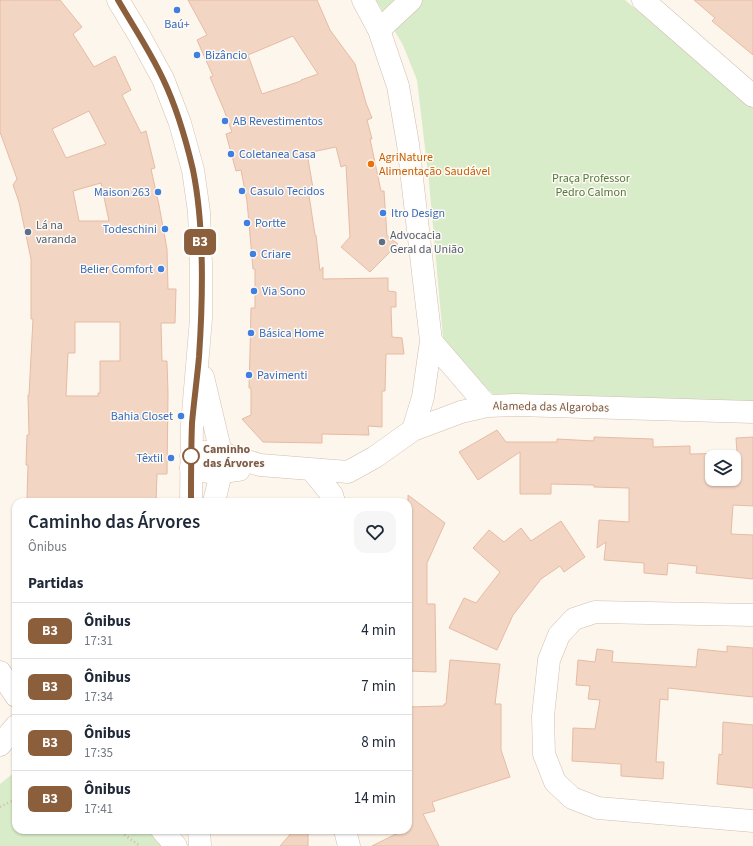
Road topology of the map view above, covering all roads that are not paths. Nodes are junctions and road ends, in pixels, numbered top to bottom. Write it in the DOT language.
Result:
graph roads {
  1 [pos="118,0"];
  2 [pos="363,0"];
  3 [pos="411,0"];
  4 [pos="643,0"];
  5 [pos="379,30"];
  6 [pos="753,96"];
  7 [pos="431,341"];
  8 [pos="199,358"];
  9 [pos="487,406"];
  10 [pos="753,412"];
  11 [pos="413,430"];
  12 [pos="191,462"];
  13 [pos="221,463"];
  14 [pos="311,469"];
  15 [pos="348,472"];
  16 [pos="191,498"];
  17 [pos="215,498"];
  18 [pos="333,498"];
  19 [pos="346,498"];
  20 [pos="753,615"];
  21 [pos="0,672"];
  22 [pos="0,690"];
  23 [pos="12,690"];
  24 [pos="12,699"];
  25 [pos="12,731"];
  26 [pos="0,745"];
  27 [pos="753,821"];
  28 [pos="166,834"];
  29 [pos="199,834"];
  30 [pos="346,834"];
  31 [pos="176,846"];
  32 [pos="200,846"];
  33 [pos="349,846"];
  1 -- 8 [label="street"];
  2 -- 5 [label="street"];
  3 -- 5 [label="street"];
  4 -- 6 [label="street"];
  5 -- 7 [label="street"];
  7 -- 9 [label="street"];
  7 -- 11 [label="street"];
  8 -- 12 [label="street"];
  8 -- 13 [label="street"];
  9 -- 10 [label="street, Alameda das Algarobas"];
  9 -- 11 [label="street, Alameda das Algarobas"];
  11 -- 15 [label="street, Alameda das Algarobas"];
  12 -- 13 [label="street"];
  12 -- 16 [label="street"];
  13 -- 14 [label="street"];
  13 -- 17 [label="street"];
  14 -- 15 [label="street"];
  14 -- 18 [label="street"];
  15 -- 19 [label="street"];
  20 -- 27 [label="street"];
  21 -- 23 [label="street"];
  22 -- 24 [label="street"];
  25 -- 26 [label="street"];
  28 -- 31 [label="street"];
  29 -- 32 [label="street"];
  30 -- 33 [label="street"];
}
